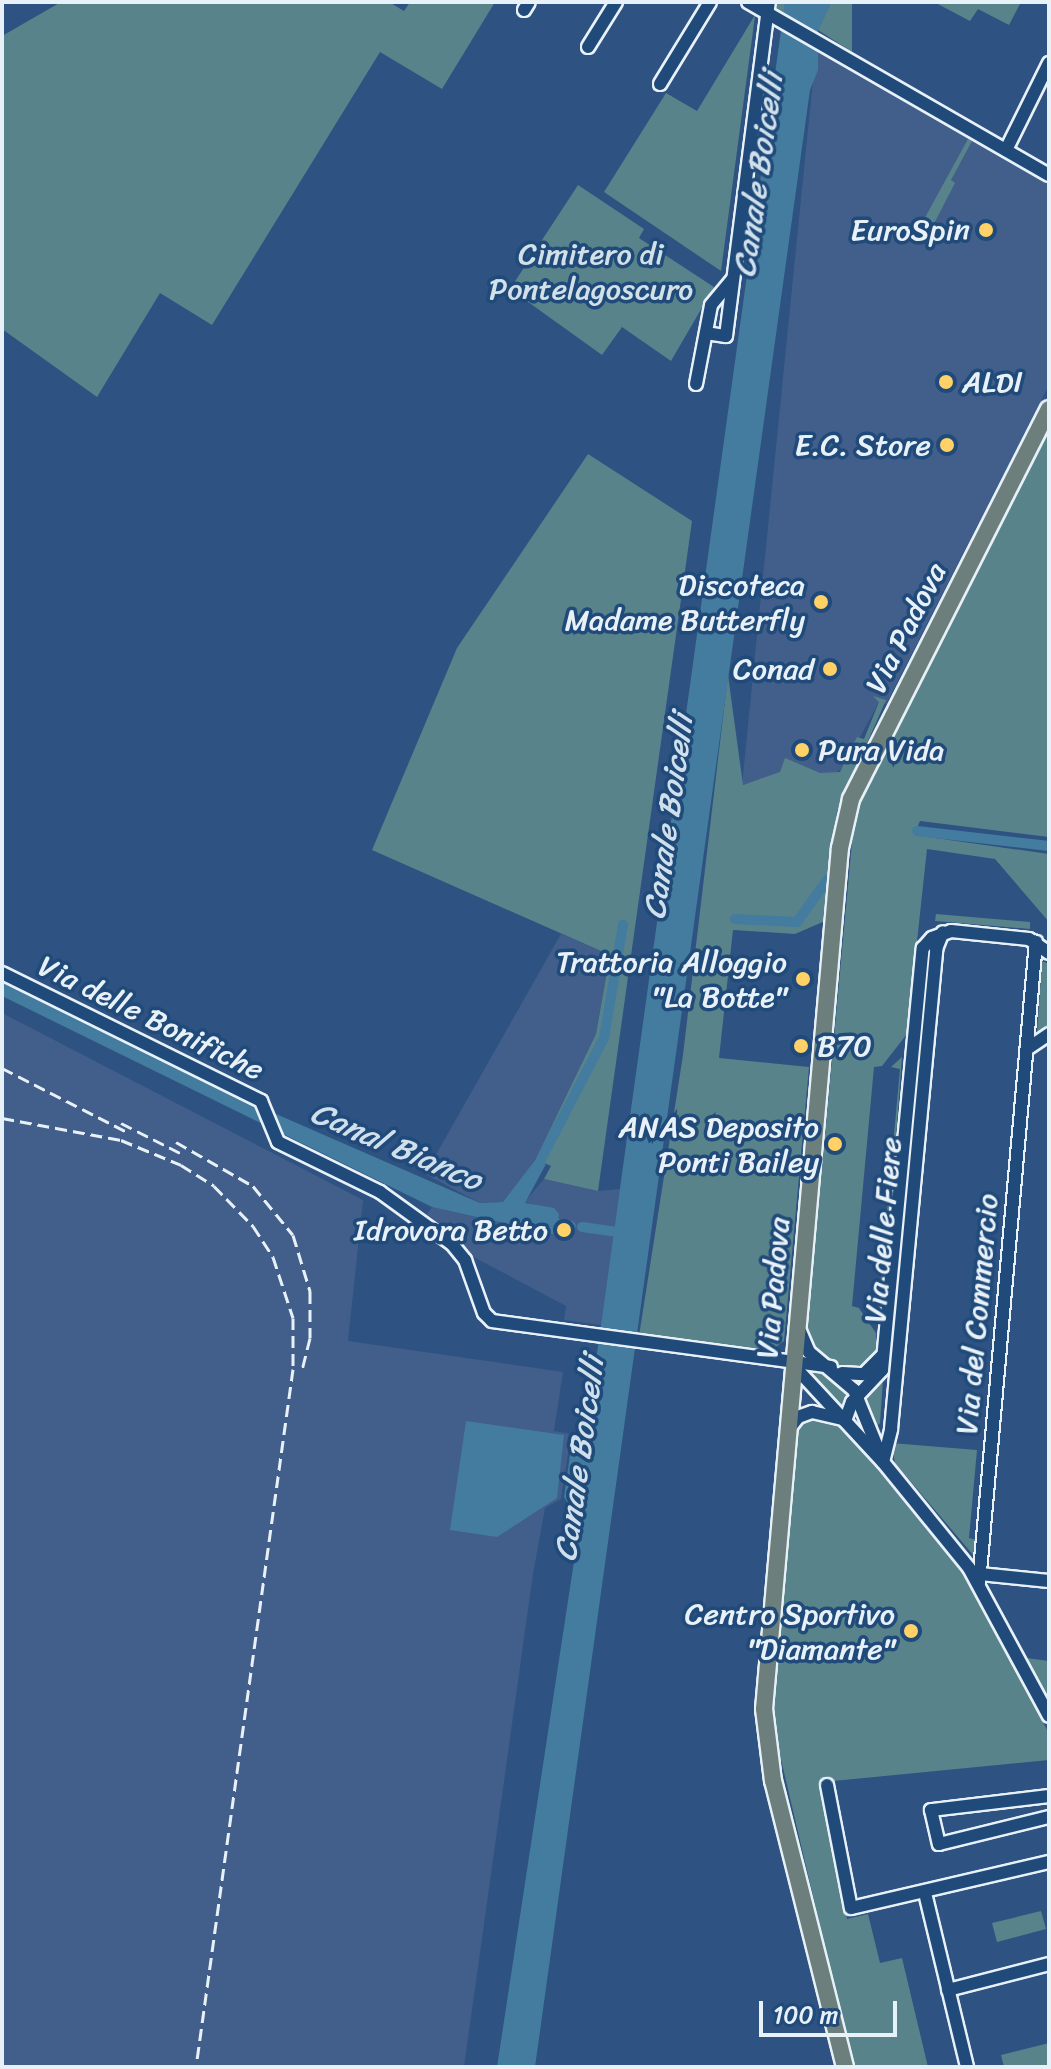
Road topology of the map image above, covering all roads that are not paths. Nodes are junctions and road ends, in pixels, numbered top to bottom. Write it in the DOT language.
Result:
graph roads {
  1 [pos="616,2"];
  2 [pos="710,2"];
  3 [pos="748,2"];
  4 [pos="772,12"];
  5 [pos="588,47"];
  6 [pos="1049,63"];
  7 [pos="660,84"];
  8 [pos="1006,150"];
  9 [pos="1049,175"];
  10 [pos="733,279"];
  11 [pos="706,333"];
  12 [pos="696,384"];
  13 [pos="1049,409"];
  14 [pos="943,932"];
  15 [pos="1036,942"];
  16 [pos="1049,953"];
  17 [pos="2,973"];
  18 [pos="1049,1034"];
  19 [pos="1027,1049"];
  20 [pos="911,1050"];
  21 [pos="926,1052"];
  22 [pos="798,1326"];
  23 [pos="884,1353"];
  24 [pos="794,1366"];
  25 [pos="835,1370"];
  26 [pos="858,1398"];
  27 [pos="892,1414"];
  28 [pos="848,1426"];
  29 [pos="789,1429"];
  30 [pos="874,1434"];
  31 [pos="883,1462"];
  32 [pos="979,1578"];
  33 [pos="1049,1581"];
  34 [pos="1049,1716"];
  35 [pos="827,1785"];
  36 [pos="1049,1796"];
  37 [pos="1049,1817"];
  38 [pos="1049,1862"];
  39 [pos="925,1893"];
  40 [pos="1049,1964"];
  41 [pos="948,1990"];
  42 [pos="845,2067"];
  43 [pos="967,2067"];
  1 -- 5 [label="street"];
  2 -- 7 [label="street"];
  3 -- 4 [label="street"];
  4 -- 8 [label="street"];
  4 -- 10 [label="street"];
  6 -- 8 [label="street"];
  8 -- 9 [label="street"];
  10 -- 11 [label="street"];
  10 -- 11 [label="street"];
  11 -- 12 [label="street"];
  13 -- 22 [label="main road, Via Padova"];
  14 -- 15 [label="street"];
  14 -- 20 [label="street, Via delle Fiere"];
  14 -- 21 [label="street, Via delle Fiere"];
  15 -- 16 [label="street"];
  15 -- 19 [label="street, Via del Commercio"];
  17 -- 24 [label="street, Via delle Bonifiche"];
  18 -- 19 [label="street"];
  19 -- 32 [label="street, Via del Commercio"];
  20 -- 21 [label="street"];
  20 -- 23 [label="street, Via delle Fiere"];
  21 -- 27 [label="street, Via delle Fiere"];
  22 -- 24 [label="main road, Via Padova"];
  22 -- 25 [label="street"];
  23 -- 25 [label="street, Via delle Fiere"];
  23 -- 26 [label="street, Via delle Fiere"];
  24 -- 25 [label="street, Via delle Fiere"];
  24 -- 28 [label="street"];
  24 -- 29 [label="main road, Via Padova"];
  25 -- 26 [label="street"];
  26 -- 28 [label="street, Via delle Fiere"];
  26 -- 30 [label="street"];
  27 -- 30 [label="street"];
  27 -- 31 [label="street, Via delle Fiere"];
  28 -- 29 [label="street"];
  28 -- 30 [label="street"];
  28 -- 31 [label="street"];
  29 -- 42 [label="main road, Via Padova"];
  30 -- 31 [label="street"];
  31 -- 32 [label="street"];
  32 -- 33 [label="street"];
  32 -- 34 [label="street"];
  35 -- 39 [label="street"];
  36 -- 37 [label="street"];
  38 -- 39 [label="street"];
  39 -- 41 [label="street"];
  40 -- 41 [label="street"];
  41 -- 43 [label="street"];
}
